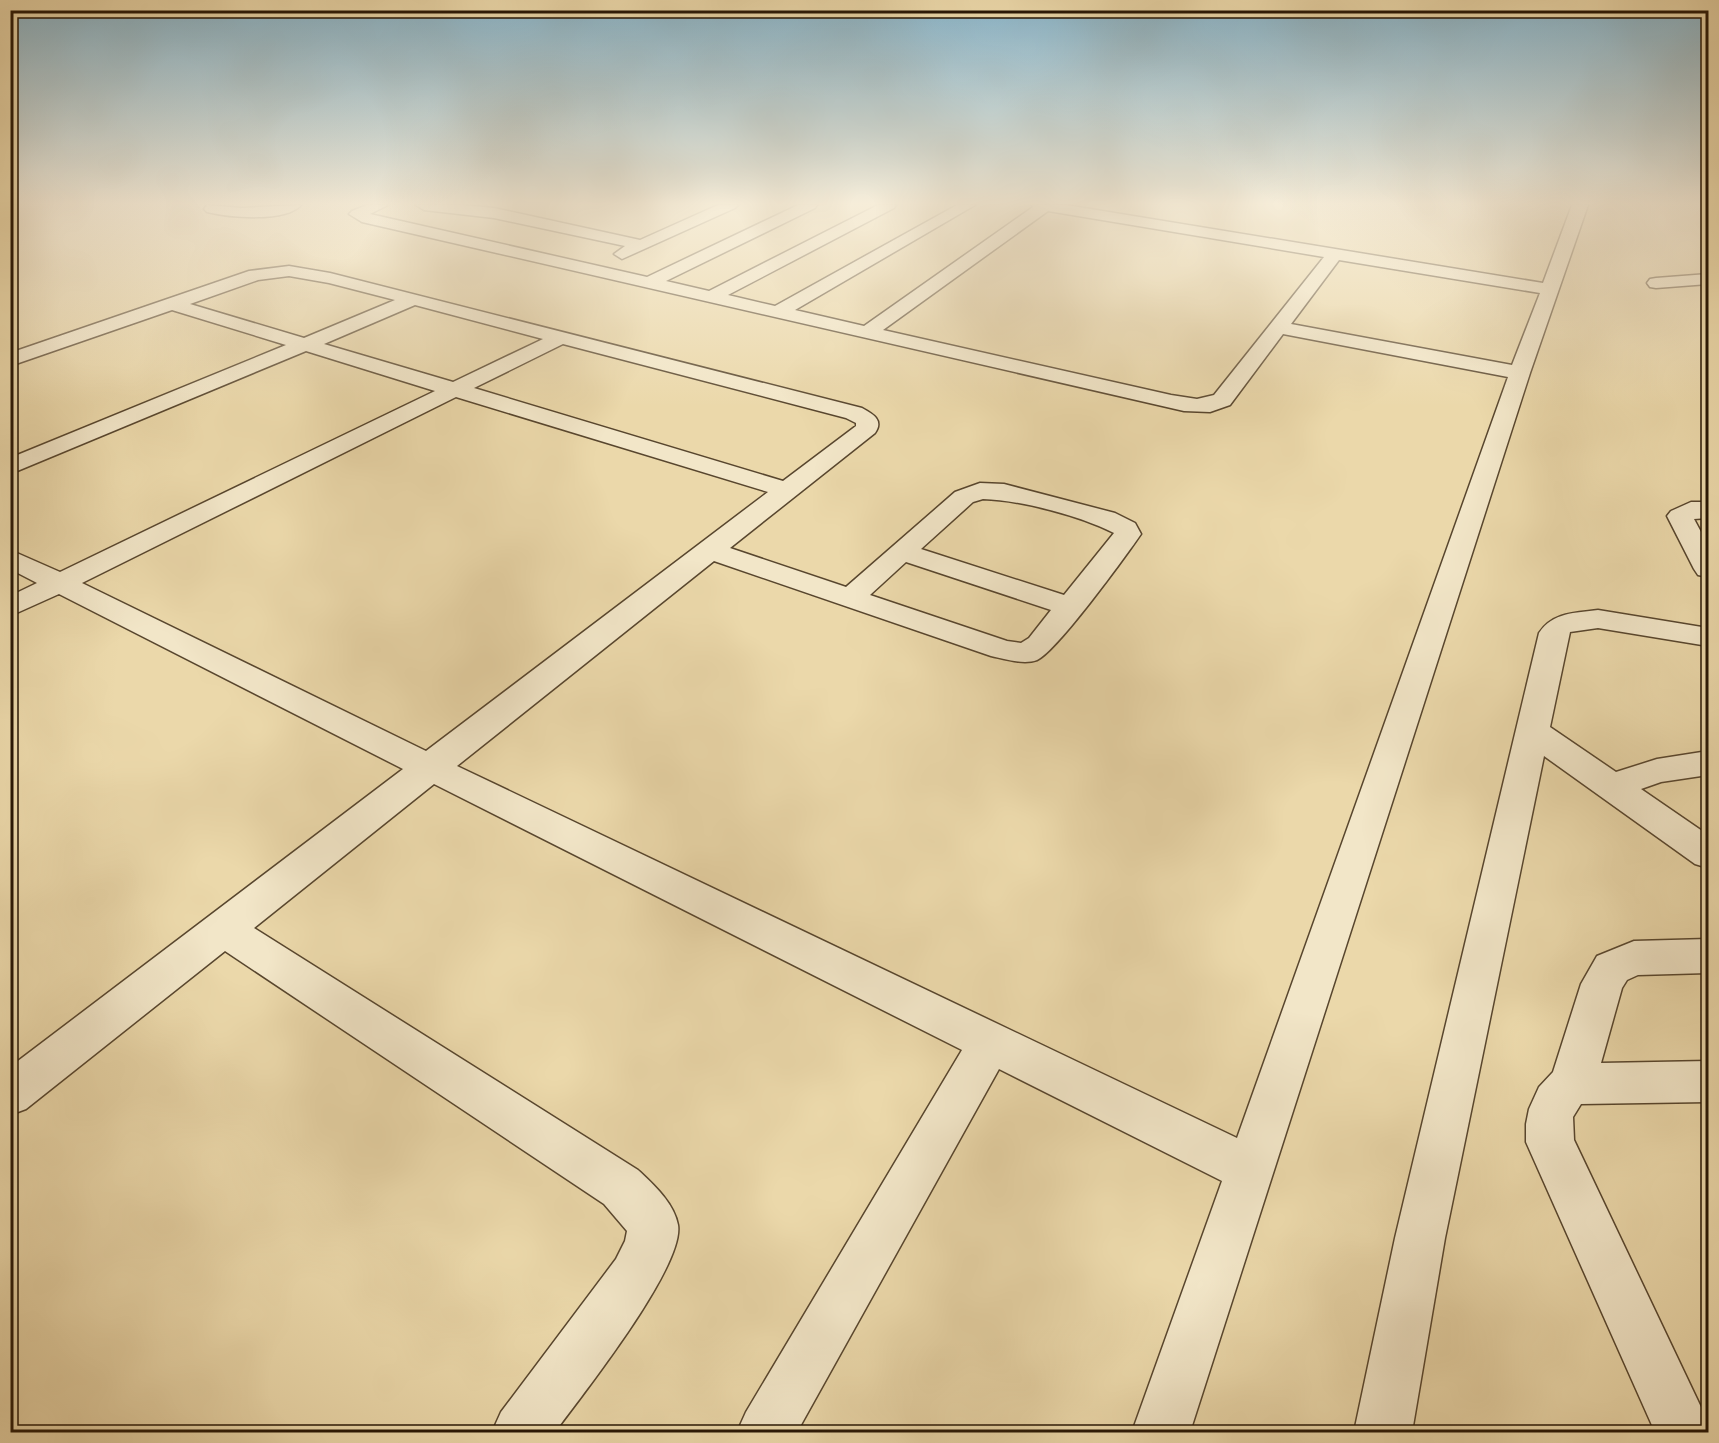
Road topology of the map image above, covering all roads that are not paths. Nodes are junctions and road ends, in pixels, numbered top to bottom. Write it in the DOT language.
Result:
graph roads {
  1 [pos="278,272"];
  2 [pos="302,272"];
  3 [pos="603,272"];
  4 [pos="670,272"];
  5 [pos="759,272"];
  6 [pos="848,272"];
  7 [pos="950,272"];
  8 [pos="1321,272"];
  9 [pos="1447,272"];
  10 [pos="1554,272"];
  11 [pos="1708,279"];
  12 [pos="648,283"];
  13 [pos="1656,283"];
  14 [pos="1548,289"];
  15 [pos="711,297"];
  16 [pos="414,299"];
  17 [pos="172,304"];
  18 [pos="778,312"];
  19 [pos="1281,323"];
  20 [pos="868,332"];
  21 [pos="562,337"];
  22 [pos="306,344"];
  23 [pos="10,360"];
  24 [pos="1521,368"];
  25 [pos="453,389"];
  26 [pos="10,467"];
  27 [pos="789,491"];
  28 [pos="1708,510"];
  29 [pos="711,551"];
  30 [pos="902,552"];
  31 [pos="10,558"];
  32 [pos="1708,569"];
  33 [pos="60,583"];
  34 [pos="850,598"];
  35 [pos="10,607"];
  36 [pos="1070,607"];
  37 [pos="1708,637"];
  38 [pos="1532,731"];
  39 [pos="1708,763"];
  40 [pos="431,768"];
  41 [pos="1612,786"];
  42 [pos="1708,854"];
  43 [pos="224,929"];
  44 [pos="1708,956"];
  45 [pos="991,1042"];
  46 [pos="1708,1082"];
  47 [pos="1572,1084"];
  48 [pos="10,1094"];
  49 [pos="1251,1170"];
  50 [pos="521,1432"];
  51 [pos="766,1432"];
  52 [pos="1161,1432"];
  53 [pos="1383,1432"];
  54 [pos="1684,1432"];
  1 -- 17 [label="street"];
  2 -- 16 [label="street"];
  3 -- 12 [label="street"];
  4 -- 12 [label="street"];
  5 -- 15 [label="street"];
  6 -- 18 [label="street"];
  7 -- 20 [label="street"];
  8 -- 19 [label="street"];
  9 -- 14 [label="street"];
  10 -- 14 [label="street"];
  11 -- 13 [label="street"];
  12 -- 15 [label="street"];
  14 -- 24 [label="street"];
  15 -- 18 [label="street"];
  16 -- 21 [label="street"];
  16 -- 22 [label="street"];
  17 -- 22 [label="street"];
  17 -- 23 [label="street"];
  18 -- 20 [label="street"];
  19 -- 20 [label="street"];
  19 -- 24 [label="street"];
  21 -- 25 [label="street"];
  21 -- 27 [label="street"];
  22 -- 25 [label="street"];
  22 -- 26 [label="street"];
  24 -- 49 [label="street"];
  25 -- 27 [label="street"];
  25 -- 33 [label="street"];
  27 -- 29 [label="street"];
  28 -- 32 [label="street"];
  29 -- 34 [label="street"];
  29 -- 40 [label="street"];
  30 -- 34 [label="street"];
  30 -- 36 [label="street"];
  30 -- 36 [label="street"];
  31 -- 33 [label="street"];
  33 -- 35 [label="street"];
  33 -- 40 [label="street"];
  34 -- 36 [label="street"];
  37 -- 38 [label="street"];
  38 -- 41 [label="street"];
  38 -- 53 [label="street"];
  39 -- 41 [label="street"];
  40 -- 43 [label="street"];
  40 -- 45 [label="street"];
  41 -- 42 [label="street"];
  43 -- 48 [label="street"];
  43 -- 50 [label="street"];
  44 -- 47 [label="street"];
  45 -- 49 [label="street"];
  45 -- 51 [label="street"];
  46 -- 47 [label="street"];
  47 -- 54 [label="street"];
  49 -- 52 [label="street"];
}
